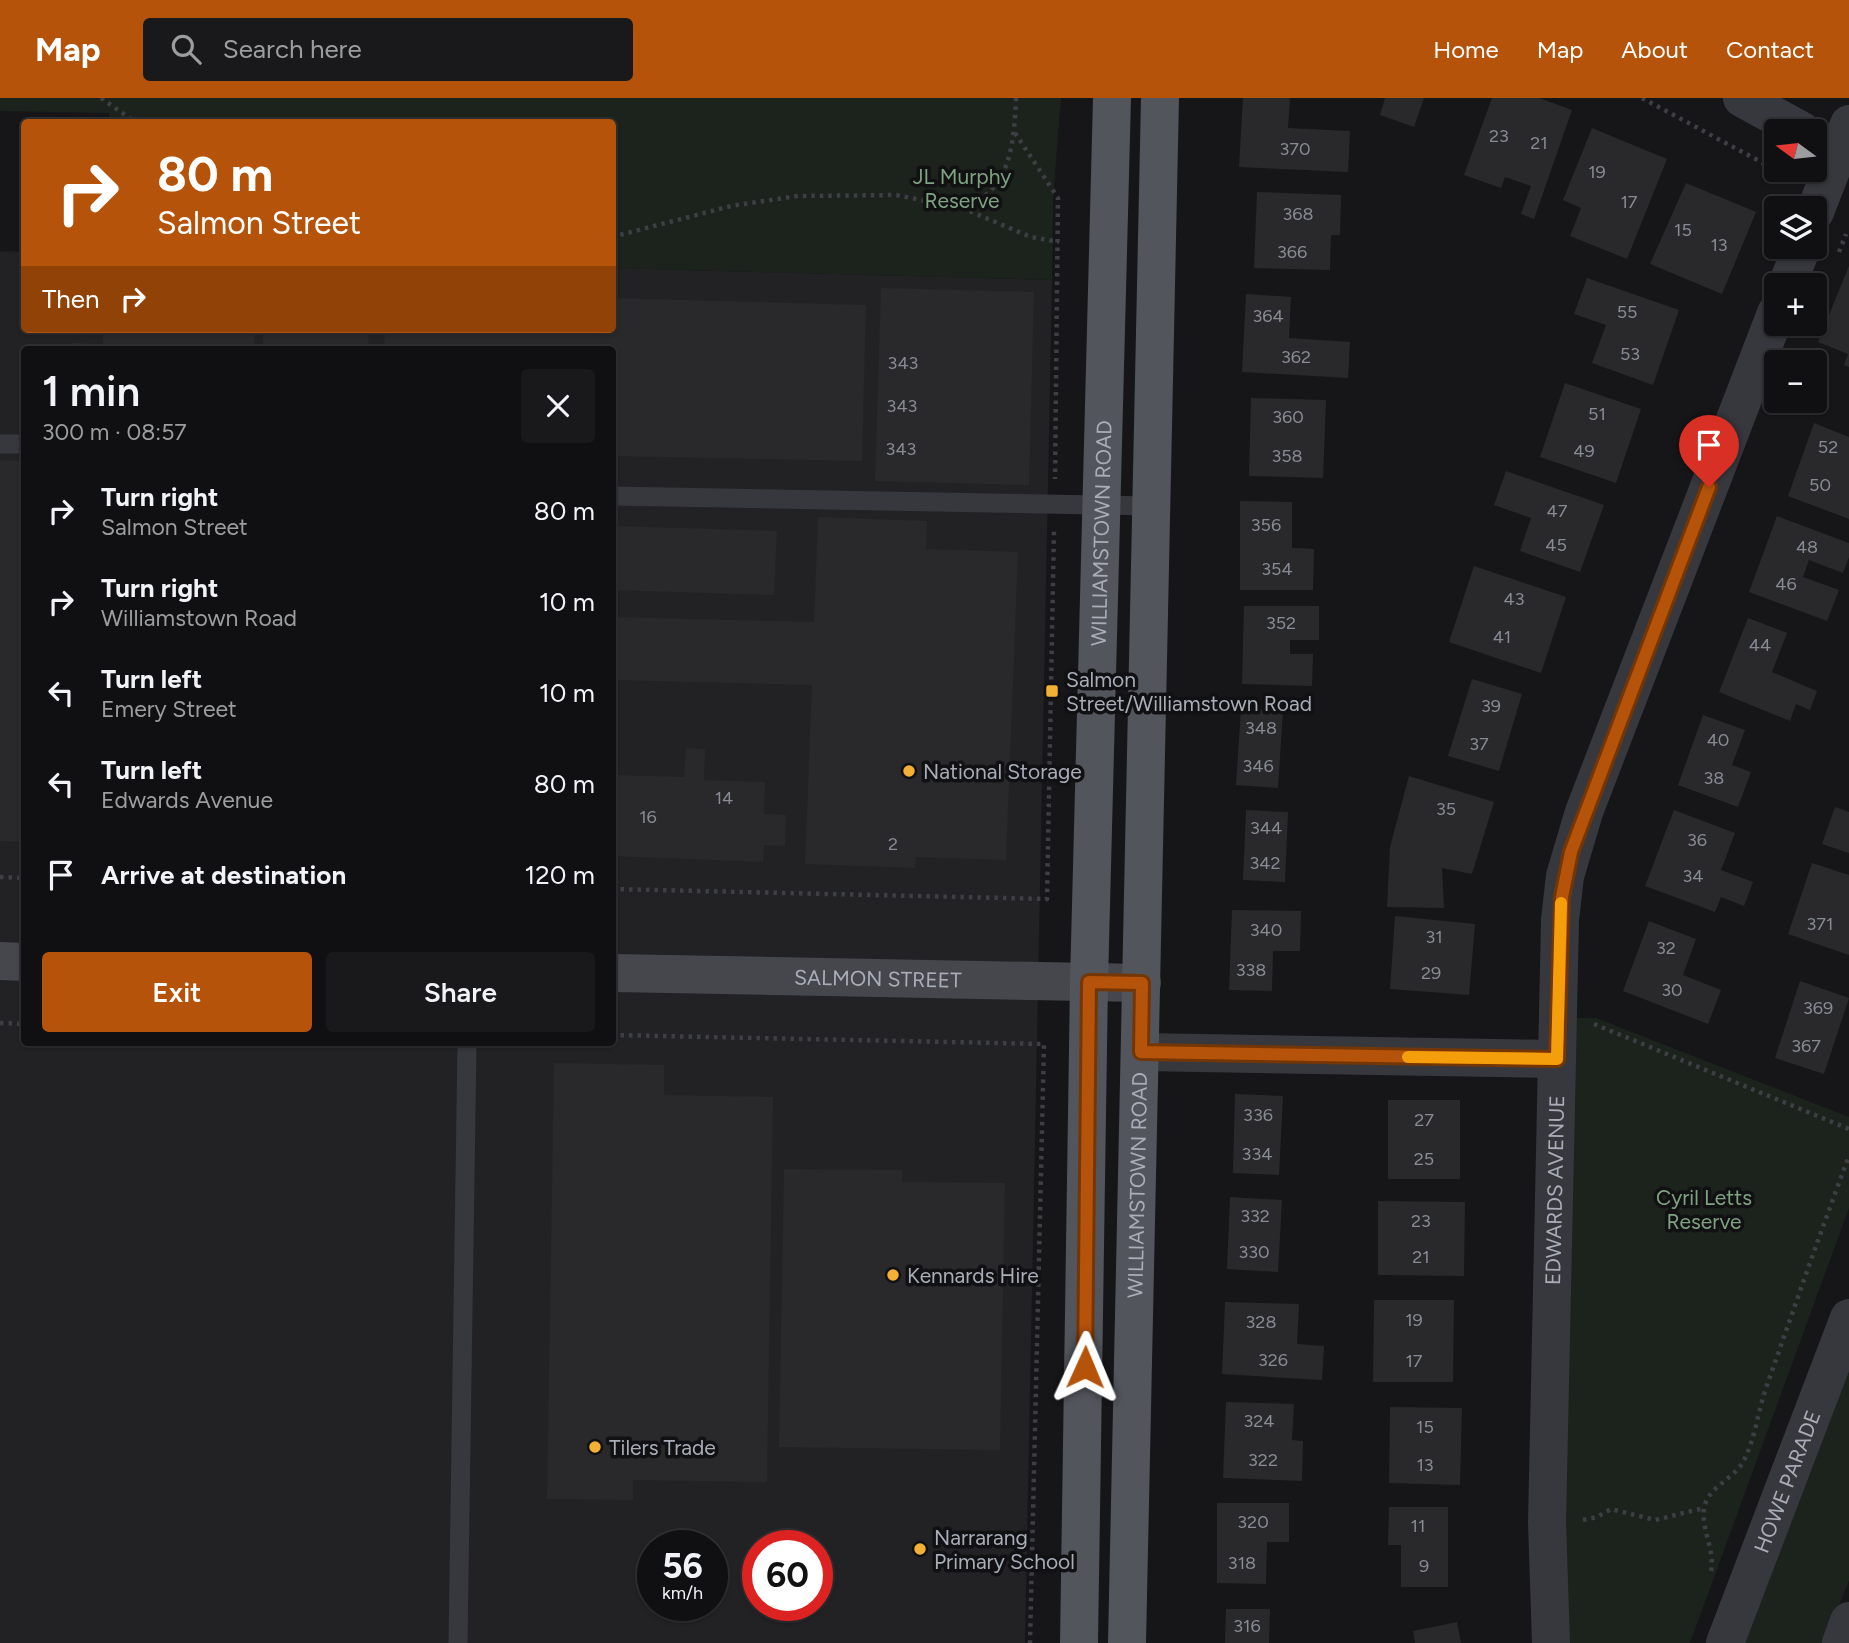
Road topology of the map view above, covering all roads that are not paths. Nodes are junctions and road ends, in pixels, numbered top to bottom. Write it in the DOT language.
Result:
graph roads {
  1 [pos="1112,98"];
  2 [pos="1160,98"];
  3 [pos="1742,98"];
  4 [pos="1780,119"];
  5 [pos="1838,143"];
  6 [pos="1821,196"];
  7 [pos="1767,336"];
  8 [pos="0,444"];
  9 [pos="21,444"];
  10 [pos="616,495"];
  11 [pos="1100,506"];
  12 [pos="1151,506"];
  13 [pos="0,961"];
  14 [pos="21,962"];
  15 [pos="616,973"];
  16 [pos="1089,982"];
  17 [pos="1142,983"];
  18 [pos="467,1046"];
  19 [pos="1141,1052"];
  20 [pos="1557,1059"];
  21 [pos="1849,1318"];
  22 [pos="1849,1621"];
  23 [pos="458,1643"];
  24 [pos="1079,1643"];
  25 [pos="1126,1643"];
  26 [pos="1551,1643"];
  27 [pos="1725,1643"];
  28 [pos="1841,1643"];
  1 -- 11 [label="main road, WILLIAMSTOWN ROAD"];
  2 -- 12 [label="main road, WILLIAMSTOWN ROAD"];
  3 -- 4 [label="street"];
  5 -- 6 [label="street"];
  7 -- 20 [label="street, EDWARDS AVENUE"];
  8 -- 9 [label="lane"];
  10 -- 11 [label="lane"];
  11 -- 12 [label="lane"];
  11 -- 16 [label="main road, WILLIAMSTOWN ROAD"];
  12 -- 17 [label="main road, WILLIAMSTOWN ROAD"];
  13 -- 14 [label="street"];
  15 -- 16 [label="street, SALMON STREET"];
  16 -- 17 [label="street, SALMON STREET"];
  16 -- 24 [label="main road, WILLIAMSTOWN ROAD"];
  17 -- 19 [label="main road, WILLIAMSTOWN ROAD"];
  18 -- 23 [label="lane"];
  19 -- 20 [label="street"];
  19 -- 25 [label="main road, WILLIAMSTOWN ROAD"];
  20 -- 26 [label="street, EDWARDS AVENUE"];
  21 -- 27 [label="street, HOWE PARADE"];
  22 -- 28 [label="street"];
}
